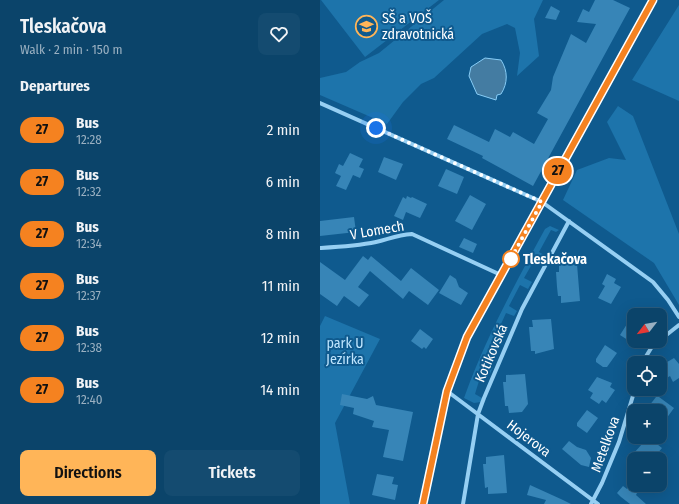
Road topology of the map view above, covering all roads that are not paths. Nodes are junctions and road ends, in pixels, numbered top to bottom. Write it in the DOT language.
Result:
graph roads {
  1 [pos="653,0"];
  2 [pos="320,103"];
  3 [pos="542,202"];
  4 [pos="569,221"];
  5 [pos="320,248"];
  6 [pos="501,275"];
  7 [pos="679,317"];
  8 [pos="679,325"];
  9 [pos="667,334"];
  10 [pos="447,391"];
  11 [pos="633,396"];
  12 [pos="478,414"];
  13 [pos="592,502"];
  14 [pos="422,504"];
  15 [pos="463,504"];
  16 [pos="598,504"];
  1 -- 3 [label="street"];
  2 -- 3 [label="street"];
  3 -- 4 [label="street"];
  3 -- 6 [label="street"];
  4 -- 7 [label="street"];
  4 -- 12 [label="street, Kotikovská"];
  5 -- 6 [label="street, V Lomech"];
  6 -- 10 [label="street"];
  8 -- 9 [label="street"];
  10 -- 12 [label="street, Hojerova"];
  10 -- 14 [label="street"];
  11 -- 13 [label="street, Metelkova"];
  12 -- 13 [label="street, Hojerova"];
  12 -- 15 [label="street, Kotikovská"];
  13 -- 16 [label="street, Hojerova"];
}
